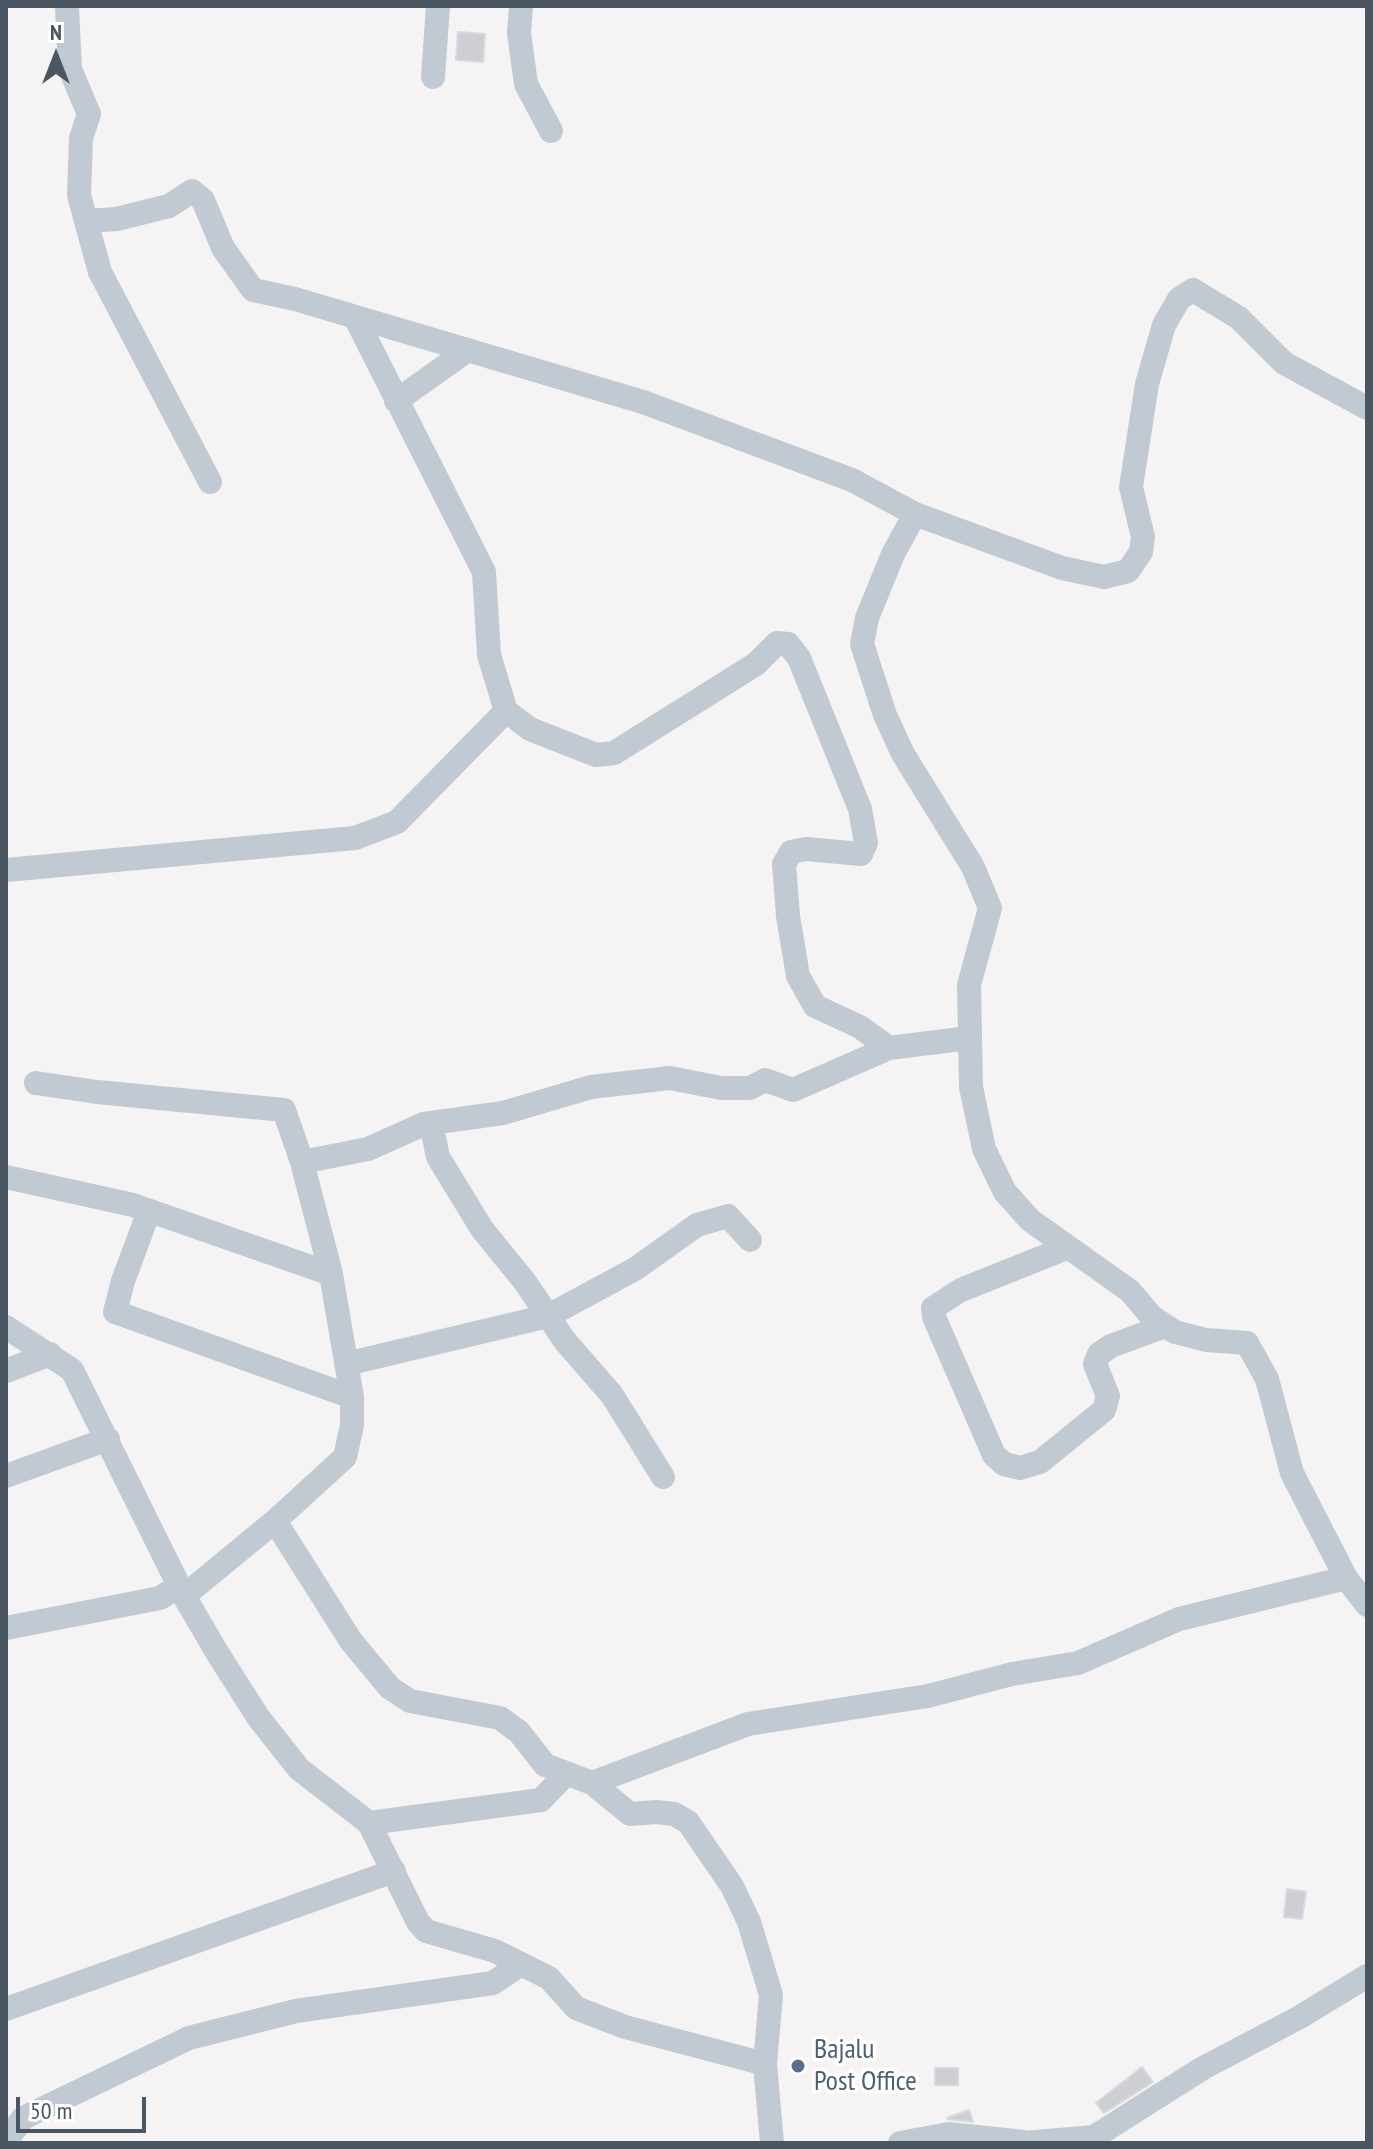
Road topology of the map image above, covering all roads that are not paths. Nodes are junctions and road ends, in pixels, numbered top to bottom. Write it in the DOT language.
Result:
graph roads {
  1 [pos="67,6"];
  2 [pos="438,6"];
  3 [pos="521,6"];
  4 [pos="433,77"];
  5 [pos="551,131"];
  6 [pos="86,221"];
  7 [pos="355,317"];
  8 [pos="468,350"];
  9 [pos="396,401"];
  10 [pos="1367,408"];
  11 [pos="210,482"];
  12 [pos="915,514"];
  13 [pos="506,711"];
  14 [pos="6,870"];
  15 [pos="969,1038"];
  16 [pos="889,1048"];
  17 [pos="36,1083"];
  18 [pos="431,1123"];
  19 [pos="302,1162"];
  20 [pos="6,1177"];
  21 [pos="149,1211"];
  22 [pos="750,1240"];
  23 [pos="1066,1248"];
  24 [pos="331,1274"];
  25 [pos="548,1316"];
  26 [pos="1165,1326"];
  27 [pos="6,1327"];
  28 [pos="50,1354"];
  29 [pos="346,1364"];
  30 [pos="6,1371"];
  31 [pos="352,1397"];
  32 [pos="108,1439"];
  33 [pos="6,1476"];
  34 [pos="663,1477"];
  35 [pos="275,1521"];
  36 [pos="1346,1578"];
  37 [pos="182,1591"];
  38 [pos="1367,1605"];
  39 [pos="6,1628"];
  40 [pos="566,1774"];
  41 [pos="592,1783"];
  42 [pos="369,1823"];
  43 [pos="394,1871"];
  44 [pos="521,1964"];
  45 [pos="1367,1976"];
  46 [pos="6,2009"];
  47 [pos="765,2064"];
  48 [pos="6,2141"];
  49 [pos="1024,2142"];
  50 [pos="772,2143"];
  51 [pos="900,2143"];
  1 -- 6 [label="street"];
  2 -- 4 [label="street"];
  3 -- 5 [label="street"];
  6 -- 7 [label="street"];
  6 -- 11 [label="street"];
  7 -- 8 [label="street"];
  7 -- 9 [label="street"];
  8 -- 9 [label="street"];
  8 -- 12 [label="street"];
  9 -- 13 [label="street"];
  10 -- 12 [label="street"];
  12 -- 15 [label="street"];
  13 -- 14 [label="street"];
  13 -- 16 [label="street"];
  15 -- 16 [label="street"];
  15 -- 23 [label="street"];
  16 -- 18 [label="street"];
  17 -- 19 [label="street"];
  18 -- 19 [label="street"];
  18 -- 25 [label="street"];
  19 -- 24 [label="street"];
  20 -- 21 [label="street"];
  21 -- 24 [label="street"];
  21 -- 31 [label="street"];
  22 -- 25 [label="street"];
  23 -- 26 [label="street"];
  23 -- 26 [label="street"];
  24 -- 29 [label="street"];
  25 -- 29 [label="street"];
  25 -- 34 [label="street"];
  26 -- 36 [label="street"];
  27 -- 28 [label="street"];
  28 -- 30 [label="street"];
  28 -- 32 [label="street"];
  29 -- 31 [label="street"];
  31 -- 35 [label="street"];
  32 -- 33 [label="street"];
  32 -- 37 [label="street"];
  35 -- 37 [label="street"];
  35 -- 40 [label="street"];
  36 -- 38 [label="street"];
  36 -- 41 [label="street"];
  37 -- 39 [label="street"];
  37 -- 42 [label="street"];
  40 -- 41 [label="street"];
  40 -- 42 [label="street"];
  41 -- 47 [label="street"];
  42 -- 43 [label="street"];
  43 -- 44 [label="street"];
  43 -- 46 [label="street"];
  44 -- 47 [label="street"];
  44 -- 48 [label="street"];
  45 -- 49 [label="street"];
  47 -- 50 [label="street"];
  49 -- 51 [label="street"];
}
